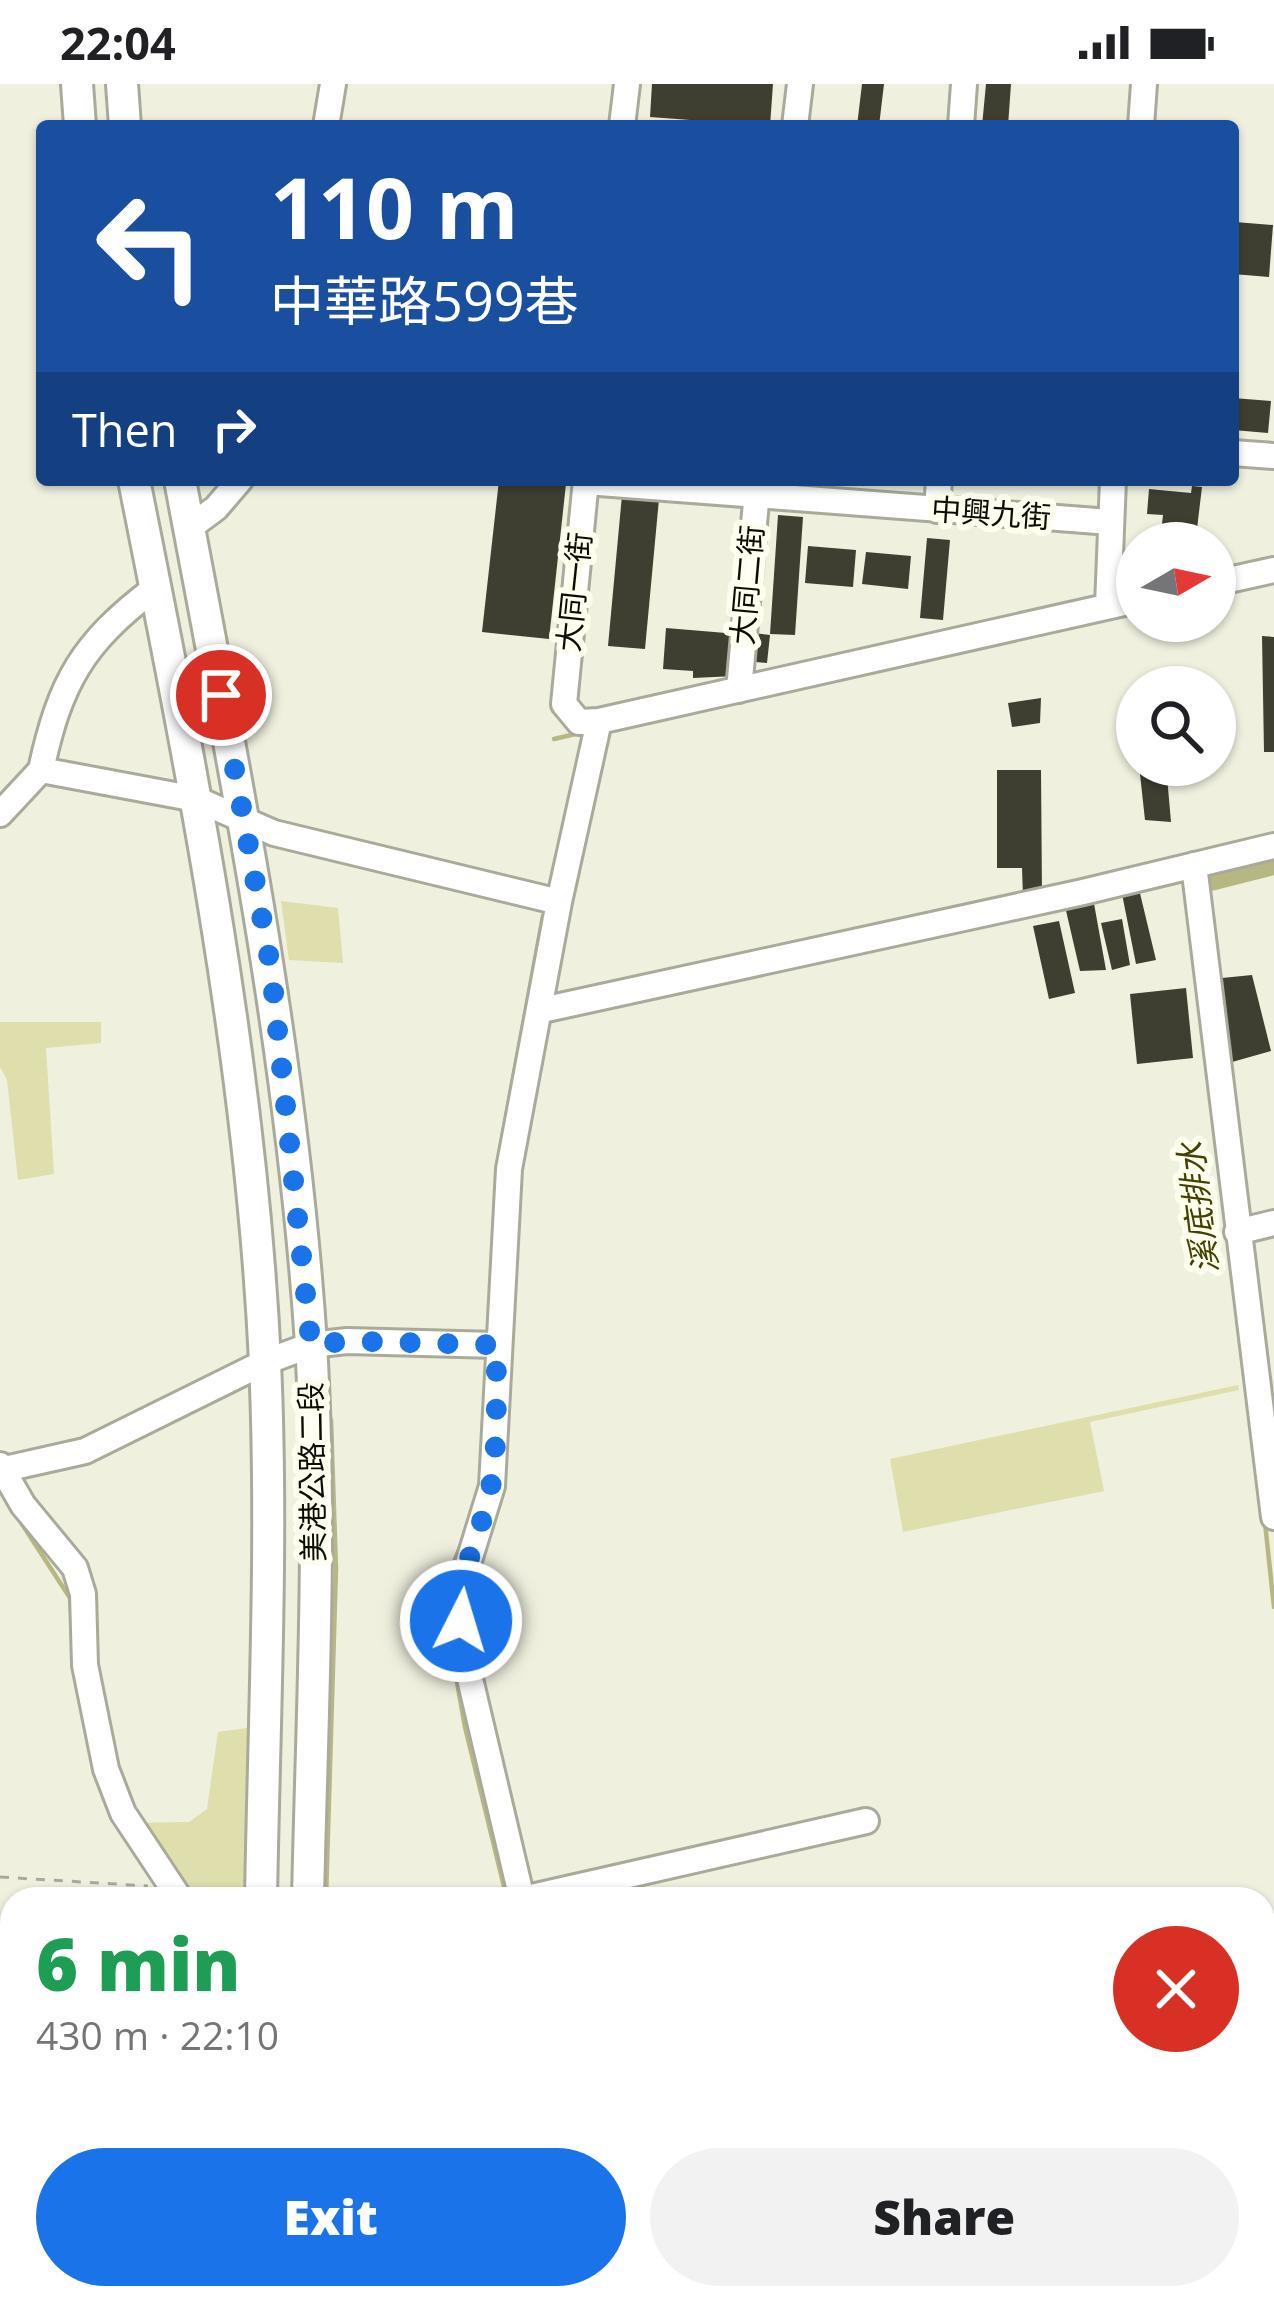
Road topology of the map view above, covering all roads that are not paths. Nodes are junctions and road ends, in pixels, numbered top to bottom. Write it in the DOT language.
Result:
graph roads {
  1 [pos="77,84"];
  2 [pos="122,84"];
  3 [pos="333,84"];
  4 [pos="626,84"];
  5 [pos="800,84"];
  6 [pos="964,84"];
  7 [pos="1144,84"];
  8 [pos="80,120"];
  9 [pos="124,120"];
  10 [pos="327,120"];
  11 [pos="623,120"];
  12 [pos="796,120"];
  13 [pos="962,120"];
  14 [pos="1141,120"];
  15 [pos="1239,453"];
  16 [pos="1274,456"];
  17 [pos="135,486"];
  18 [pos="181,486"];
  19 [pos="235,486"];
  20 [pos="586,486"];
  21 [pos="939,486"];
  22 [pos="1113,486"];
  23 [pos="757,487"];
  24 [pos="937,510"];
  25 [pos="1110,522"];
  26 [pos="189,528"];
  27 [pos="1274,570"];
  28 [pos="1236,578"];
  29 [pos="155,588"];
  30 [pos="1116,604"];
  31 [pos="1108,606"];
  32 [pos="739,690"];
  33 [pos="599,721"];
  34 [pos="41,770"];
  35 [pos="196,799"];
  36 [pos="0,814"];
  37 [pos="245,821"];
  38 [pos="1274,846"];
  39 [pos="1194,865"];
  40 [pos="559,902"];
  41 [pos="542,1010"];
  42 [pos="1274,1223"];
  43 [pos="1237,1232"];
  44 [pos="311,1345"];
  45 [pos="489,1345"];
  46 [pos="265,1362"];
  47 [pos="1267,1387"];
  48 [pos="1,1468"];
  49 [pos="1274,1516"];
  50 [pos="866,1821"];
  51 [pos="172,1887"];
  52 [pos="262,1887"];
  53 [pos="308,1887"];
  54 [pos="520,1887"];
  55 [pos="576,1887"];
  1 -- 8 [label="main road"];
  2 -- 9 [label="main road"];
  3 -- 10 [label="street"];
  4 -- 11 [label="street"];
  5 -- 12 [label="street"];
  6 -- 13 [label="street"];
  7 -- 14 [label="street"];
  15 -- 16 [label="street"];
  17 -- 29 [label="main road, 美港公路二段"];
  18 -- 26 [label="main road, 美港公路二段"];
  19 -- 26 [label="street"];
  20 -- 33 [label="street, 大同一街"];
  21 -- 24 [label="street"];
  22 -- 25 [label="street"];
  23 -- 24 [label="street, 中興九街"];
  23 -- 32 [label="street, 大同二街"];
  24 -- 25 [label="street, 中興九街"];
  25 -- 31 [label="street"];
  26 -- 37 [label="main road, 美港公路二段"];
  27 -- 28 [label="street"];
  29 -- 34 [label="street"];
  29 -- 35 [label="main road, 美港公路二段"];
  30 -- 31 [label="street"];
  31 -- 32 [label="street"];
  32 -- 33 [label="street"];
  33 -- 40 [label="street"];
  34 -- 35 [label="street"];
  34 -- 36 [label="street"];
  35 -- 37 [label="street"];
  35 -- 46 [label="main road, 美港公路二段"];
  37 -- 40 [label="street"];
  37 -- 44 [label="main road, 美港公路二段"];
  38 -- 39 [label="street"];
  39 -- 41 [label="street"];
  39 -- 43 [label="street"];
  40 -- 41 [label="street"];
  41 -- 45 [label="street"];
  42 -- 43 [label="street"];
  43 -- 47 [label="street"];
  44 -- 45 [label="street"];
  44 -- 46 [label="street"];
  44 -- 53 [label="main road, 美港公路二段"];
  45 -- 54 [label="street"];
  46 -- 48 [label="street"];
  46 -- 52 [label="main road, 美港公路二段"];
  47 -- 49 [label="street"];
  48 -- 51 [label="street"];
  50 -- 55 [label="street"];
}
